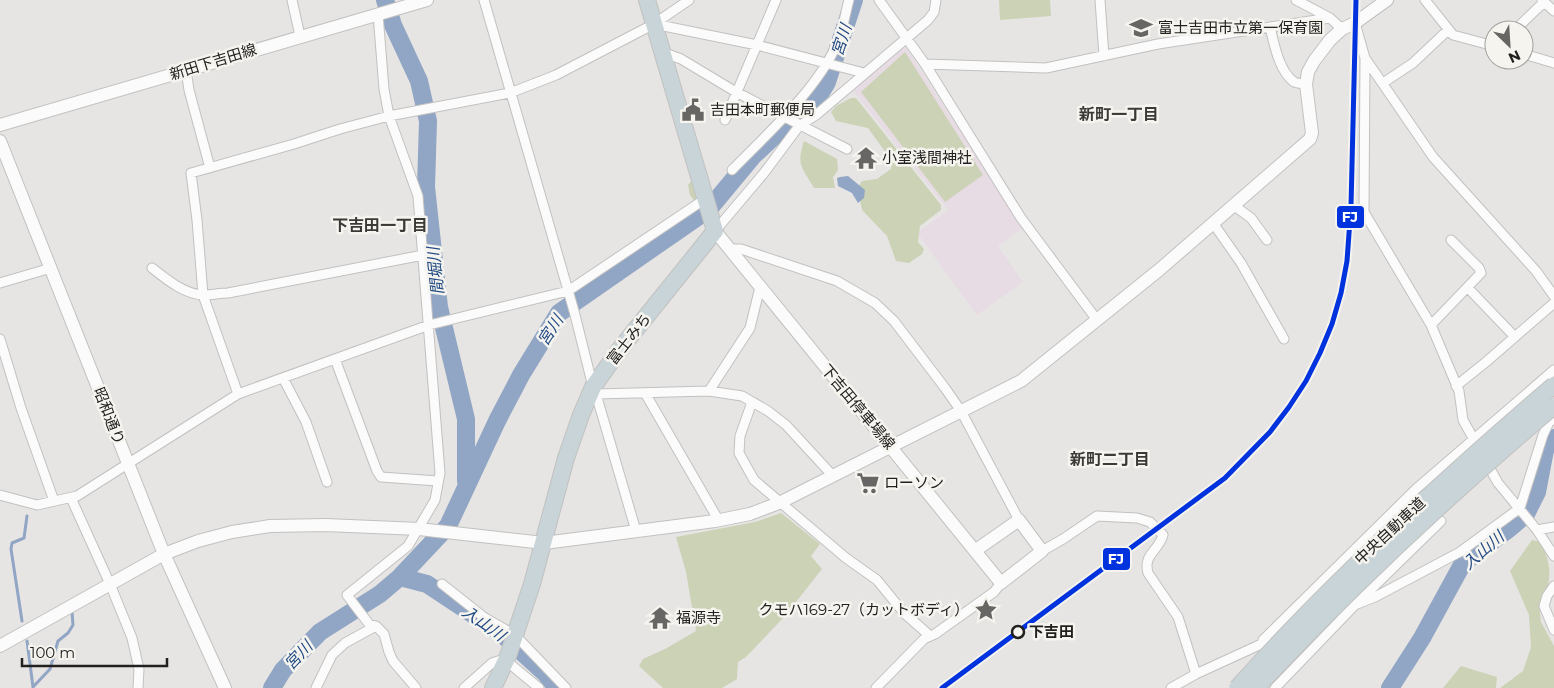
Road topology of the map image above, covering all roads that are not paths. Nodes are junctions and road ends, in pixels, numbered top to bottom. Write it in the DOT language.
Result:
graph roads {
  1 [pos="292,0"];
  2 [pos="427,0"];
  3 [pos="484,0"];
  4 [pos="647,0"];
  5 [pos="689,0"];
  6 [pos="776,0"];
  7 [pos="849,0"];
  8 [pos="879,0"];
  9 [pos="936,0"];
  10 [pos="1100,0"];
  11 [pos="1296,0"];
  12 [pos="1387,0"];
  13 [pos="1425,0"];
  14 [pos="1543,1"];
  15 [pos="1554,11"];
  16 [pos="384,12"];
  17 [pos="1330,18"];
  18 [pos="1525,20"];
  19 [pos="654,24"];
  20 [pos="1355,24"];
  21 [pos="1270,27"];
  22 [pos="1342,29"];
  23 [pos="1448,30"];
  24 [pos="300,36"];
  25 [pos="907,37"];
  26 [pos="1484,43"];
  27 [pos="757,45"];
  28 [pos="662,52"];
  29 [pos="1104,56"];
  30 [pos="1534,57"];
  31 [pos="1365,58"];
  32 [pos="1554,62"];
  33 [pos="827,63"];
  34 [pos="925,64"];
  35 [pos="186,70"];
  36 [pos="864,73"];
  37 [pos="1383,83"];
  38 [pos="1306,84"];
  39 [pos="736,92"];
  40 [pos="510,93"];
  41 [pos="389,116"];
  42 [pos="783,117"];
  43 [pos="725,120"];
  44 [pos="0,125"];
  45 [pos="799,126"];
  46 [pos="0,141"];
  47 [pos="848,150"];
  48 [pos="210,168"];
  49 [pos="732,170"];
  50 [pos="706,200"];
  51 [pos="1233,205"];
  52 [pos="1213,223"];
  53 [pos="713,226"];
  54 [pos="1267,240"];
  55 [pos="1451,240"];
  56 [pos="730,249"];
  57 [pos="423,255"];
  58 [pos="51,268"];
  59 [pos="152,268"];
  60 [pos="0,283"];
  61 [pos="760,287"];
  62 [pos="1468,288"];
  63 [pos="568,293"];
  64 [pos="203,295"];
  65 [pos="1554,296"];
  66 [pos="1554,303"];
  67 [pos="1097,320"];
  68 [pos="432,324"];
  69 [pos="1431,325"];
  70 [pos="1515,337"];
  71 [pos="0,339"];
  72 [pos="1284,339"];
  73 [pos="335,359"];
  74 [pos="1554,370"];
  75 [pos="283,378"];
  76 [pos="1554,384"];
  77 [pos="1456,386"];
  78 [pos="594,390"];
  79 [pos="709,391"];
  80 [pos="645,393"];
  81 [pos="238,394"];
  82 [pos="752,402"];
  83 [pos="1554,406"];
  84 [pos="961,411"];
  85 [pos="1554,419"];
  86 [pos="1474,440"];
  87 [pos="891,447"];
  88 [pos="128,463"];
  89 [pos="833,476"];
  90 [pos="438,481"];
  91 [pos="327,482"];
  92 [pos="0,495"];
  93 [pos="71,498"];
  94 [pos="54,502"];
  95 [pos="779,503"];
  96 [pos="1524,513"];
  97 [pos="1019,520"];
  98 [pos="719,521"];
  99 [pos="1441,521"];
  100 [pos="1554,527"];
  101 [pos="419,529"];
  102 [pos="1537,530"];
  103 [pos="636,531"];
  104 [pos="544,543"];
  105 [pos="976,550"];
  106 [pos="1042,551"];
  107 [pos="164,554"];
  108 [pos="1554,556"];
  109 [pos="1001,583"];
  110 [pos="110,584"];
  111 [pos="442,584"];
  112 [pos="1554,586"];
  113 [pos="1355,605"];
  114 [pos="373,625"];
  115 [pos="1554,630"];
  116 [pos="929,635"];
  117 [pos="514,637"];
  118 [pos="1260,643"];
  119 [pos="0,646"];
  120 [pos="507,658"];
  121 [pos="1196,674"];
  122 [pos="138,688"];
  123 [pos="225,688"];
  124 [pos="316,688"];
  125 [pos="416,688"];
  126 [pos="464,688"];
  127 [pos="493,688"];
  128 [pos="539,688"];
  129 [pos="566,688"];
  130 [pos="876,688"];
  131 [pos="1171,688"];
  132 [pos="1237,688"];
  133 [pos="1256,688"];
  134 [pos="1275,688"];
  1 -- 24 [label="street"];
  2 -- 16 [label="street, 新田下吉田線"];
  3 -- 40 [label="street"];
  4 -- 19 [label="highway"];
  5 -- 19 [label="street"];
  6 -- 27 [label="street"];
  7 -- 33 [label="street"];
  8 -- 25 [label="street"];
  9 -- 25 [label="street"];
  10 -- 29 [label="street"];
  11 -- 17 [label="street"];
  12 -- 20 [label="street"];
  13 -- 23 [label="street"];
  14 -- 15 [label="street"];
  14 -- 18 [label="street"];
  16 -- 24 [label="street, 新田下吉田線"];
  16 -- 41 [label="street"];
  17 -- 21 [label="street"];
  17 -- 22 [label="street"];
  19 -- 27 [label="street"];
  19 -- 28 [label="highway"];
  19 -- 40 [label="street"];
  20 -- 22 [label="street"];
  20 -- 31 [label="street"];
  21 -- 29 [label="street"];
  21 -- 38 [label="street"];
  22 -- 38 [label="street"];
  23 -- 26 [label="street"];
  23 -- 37 [label="street"];
  24 -- 35 [label="street, 新田下吉田線"];
  25 -- 34 [label="street"];
  25 -- 36 [label="street"];
  27 -- 33 [label="street"];
  27 -- 39 [label="street"];
  28 -- 39 [label="street"];
  28 -- 50 [label="highway"];
  29 -- 34 [label="street"];
  30 -- 32 [label="street"];
  31 -- 37 [label="street"];
  31 -- 69 [label="street"];
  33 -- 36 [label="street"];
  33 -- 42 [label="street"];
  34 -- 67 [label="street"];
  35 -- 44 [label="street, 新田下吉田線"];
  35 -- 48 [label="street"];
  36 -- 45 [label="street"];
  37 -- 65 [label="street"];
  38 -- 51 [label="street"];
  39 -- 42 [label="street"];
  39 -- 43 [label="street"];
  40 -- 41 [label="street"];
  40 -- 63 [label="street"];
  41 -- 48 [label="street"];
  41 -- 57 [label="street"];
  42 -- 45 [label="street"];
  42 -- 49 [label="street"];
  45 -- 47 [label="street"];
  45 -- 53 [label="street"];
  46 -- 58 [label="street, 昭和通り"];
  48 -- 64 [label="street"];
  50 -- 53 [label="highway"];
  50 -- 63 [label="street"];
  51 -- 52 [label="street"];
  51 -- 54 [label="street"];
  52 -- 67 [label="street"];
  52 -- 72 [label="street"];
  53 -- 56 [label="street, 下吉田停車場線"];
  53 -- 78 [label="highway, 富士みち"];
  55 -- 62 [label="street"];
  56 -- 61 [label="street, 下吉田停車場線"];
  56 -- 84 [label="street"];
  57 -- 64 [label="street"];
  57 -- 68 [label="street"];
  58 -- 60 [label="street"];
  58 -- 88 [label="street, 昭和通り"];
  59 -- 64 [label="street"];
  61 -- 79 [label="street"];
  61 -- 87 [label="street, 下吉田停車場線"];
  62 -- 69 [label="street"];
  62 -- 70 [label="street"];
  63 -- 68 [label="street"];
  63 -- 78 [label="street"];
  64 -- 81 [label="street"];
  66 -- 70 [label="street"];
  67 -- 84 [label="street"];
  68 -- 73 [label="street"];
  68 -- 90 [label="street"];
  69 -- 77 [label="street"];
  70 -- 77 [label="street"];
  71 -- 94 [label="street"];
  73 -- 75 [label="street"];
  73 -- 90 [label="street"];
  74 -- 86 [label="street"];
  75 -- 81 [label="street"];
  75 -- 91 [label="street"];
  76 -- 132 [label="highway, 中央自動車道, bridge"];
  77 -- 86 [label="street"];
  78 -- 80 [label="street"];
  78 -- 103 [label="street"];
  78 -- 104 [label="highway, 富士みち"];
  79 -- 80 [label="street"];
  79 -- 82 [label="street"];
  80 -- 98 [label="street"];
  81 -- 88 [label="street"];
  82 -- 89 [label="street"];
  82 -- 95 [label="street"];
  83 -- 133 [label="highway, 中央自動車道, bridge"];
  84 -- 87 [label="street"];
  84 -- 97 [label="street"];
  85 -- 96 [label="street"];
  86 -- 96 [label="street"];
  86 -- 118 [label="street"];
  87 -- 89 [label="street"];
  87 -- 105 [label="street, 下吉田停車場線"];
  88 -- 93 [label="street"];
  88 -- 107 [label="street, 昭和通り"];
  89 -- 95 [label="street"];
  90 -- 101 [label="street"];
  92 -- 94 [label="street"];
  93 -- 94 [label="street"];
  93 -- 110 [label="street"];
  95 -- 98 [label="street"];
  95 -- 116 [label="street"];
  96 -- 102 [label="street"];
  96 -- 113 [label="street"];
  97 -- 105 [label="street"];
  97 -- 106 [label="street"];
  98 -- 103 [label="street"];
  99 -- 113 [label="street"];
  100 -- 102 [label="street"];
  101 -- 104 [label="street"];
  101 -- 107 [label="street"];
  101 -- 114 [label="street"];
  102 -- 108 [label="street"];
  103 -- 104 [label="street"];
  104 -- 117 [label="highway, 富士みち"];
  105 -- 109 [label="street, 下吉田停車場線"];
  106 -- 109 [label="street"];
  106 -- 121 [label="street"];
  107 -- 110 [label="street"];
  107 -- 123 [label="street, 昭和通り"];
  109 -- 116 [label="street"];
  110 -- 119 [label="street"];
  110 -- 122 [label="street"];
  111 -- 117 [label="street"];
  112 -- 115 [label="street"];
  113 -- 118 [label="street"];
  113 -- 134 [label="street"];
  114 -- 124 [label="street"];
  114 -- 125 [label="street"];
  116 -- 130 [label="street"];
  117 -- 120 [label="highway, 富士みち"];
  117 -- 129 [label="street"];
  118 -- 121 [label="street"];
  120 -- 126 [label="street"];
  120 -- 127 [label="highway, 富士みち"];
  120 -- 128 [label="street"];
  121 -- 131 [label="street"];
}
